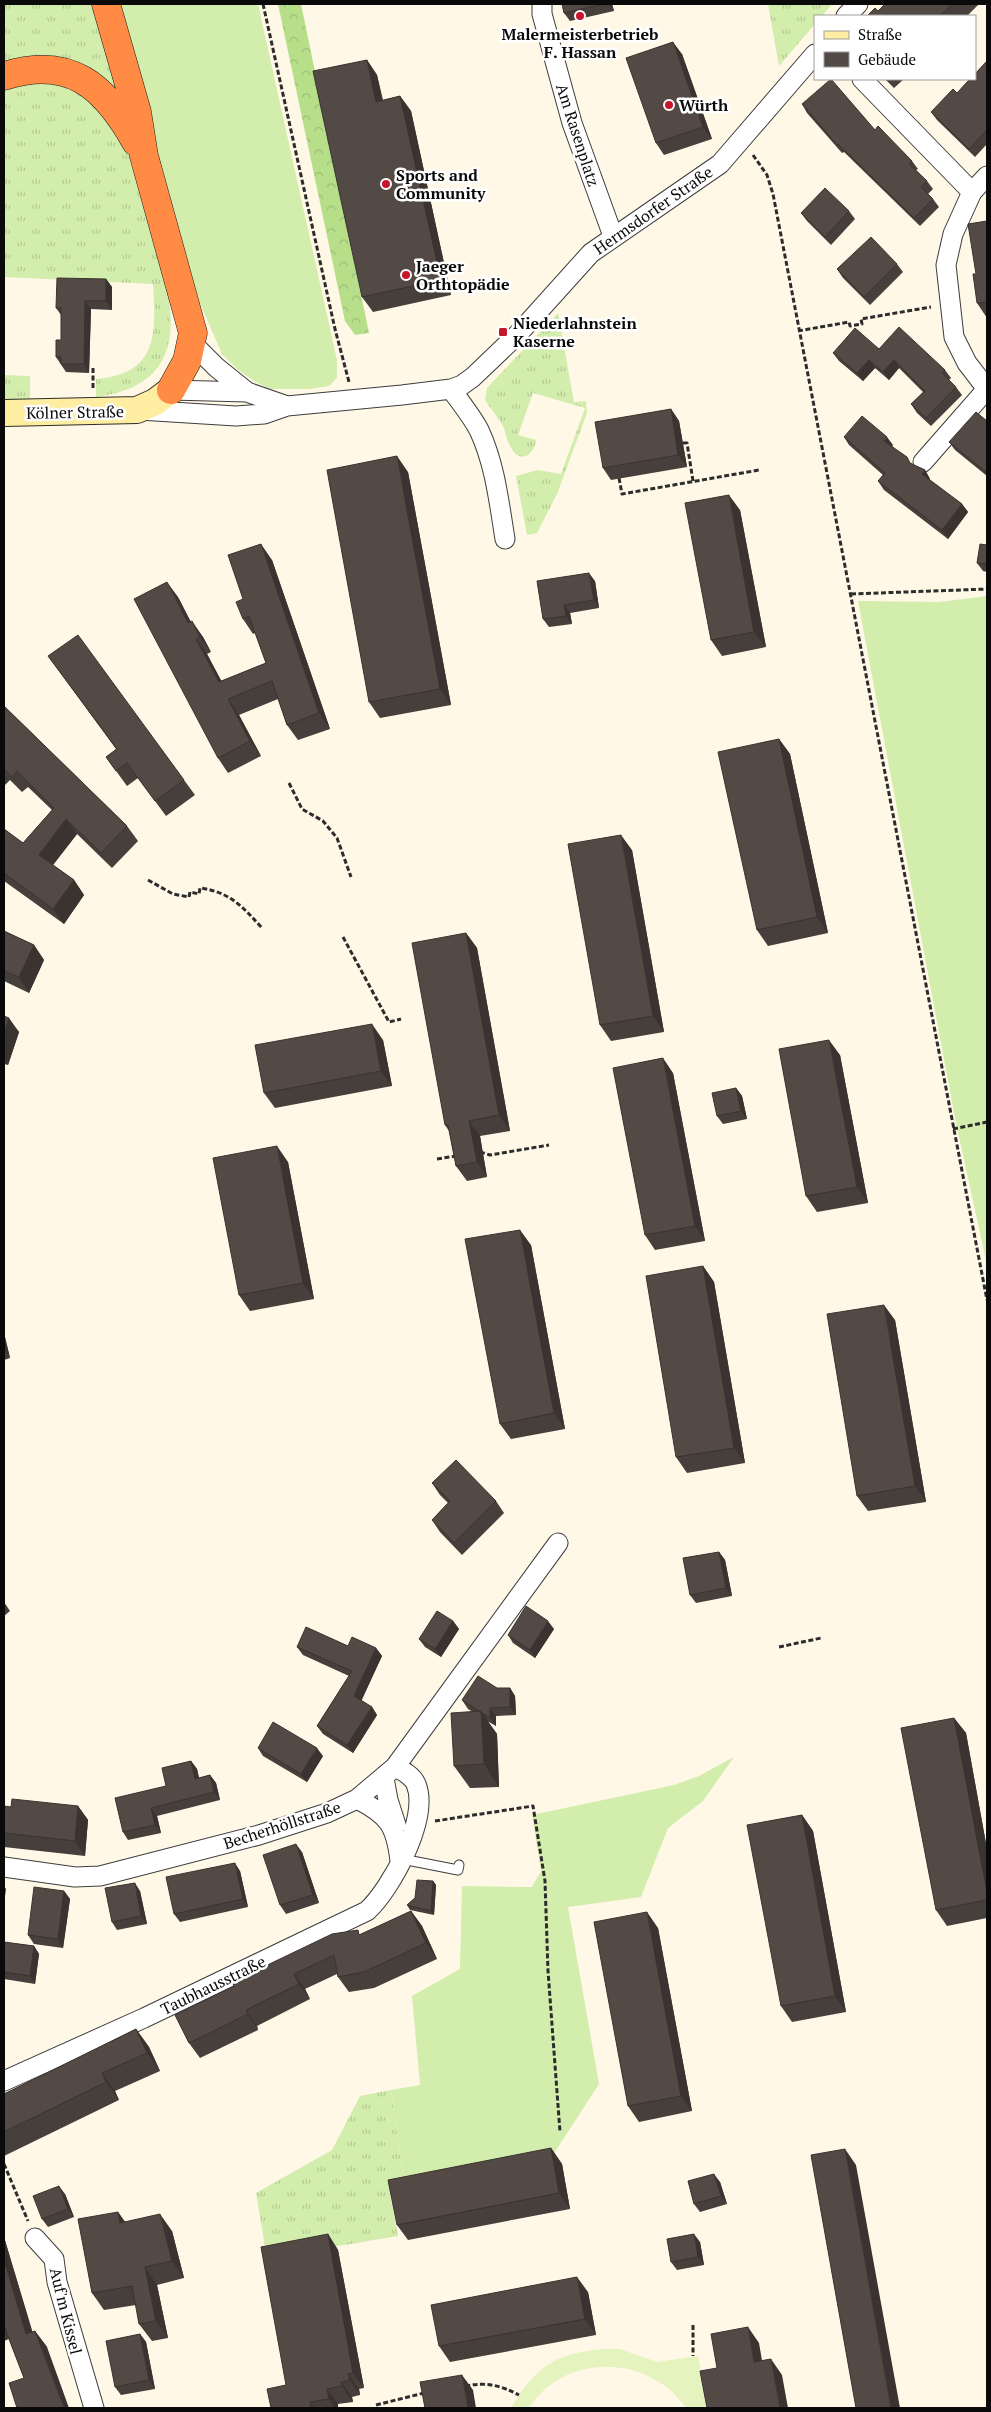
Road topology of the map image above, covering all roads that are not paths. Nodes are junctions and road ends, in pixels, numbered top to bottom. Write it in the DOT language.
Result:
graph roads {
  1 [pos="106,4"];
  2 [pos="542,4"];
  3 [pos="858,4"];
  4 [pos="847,15"];
  5 [pos="814,55"];
  6 [pos="4,76"];
  7 [pos="863,80"];
  8 [pos="144,156"];
  9 [pos="987,176"];
  10 [pos="972,192"];
  11 [pos="613,236"];
  12 [pos="192,342"];
  13 [pos="450,388"];
  14 [pos="987,389"];
  15 [pos="171,390"];
  16 [pos="247,392"];
  17 [pos="288,406"];
  18 [pos="136,410"];
  19 [pos="4,413"];
  20 [pos="236,416"];
  21 [pos="923,462"];
  22 [pos="505,539"];
  23 [pos="558,1543"];
  24 [pos="390,1772"];
  25 [pos="357,1799"];
  26 [pos="397,1835"];
  27 [pos="401,1861"];
  28 [pos="459,1866"];
  29 [pos="4,1867"];
  30 [pos="4,2081"];
  31 [pos="35,2238"];
  32 [pos="94,2408"];
  1 -- 8 [label="highway"];
  2 -- 11 [label="street, Am Rasenplatz"];
  3 -- 4 [label="street"];
  5 -- 11 [label="street, Hermsdorfer Straße"];
  6 -- 8 [label="highway"];
  7 -- 10 [label="street"];
  8 -- 12 [label="highway"];
  9 -- 10 [label="street"];
  10 -- 14 [label="street"];
  11 -- 13 [label="street, Hermsdorfer Straße"];
  12 -- 15 [label="highway"];
  12 -- 16 [label="street, Hermsdorfer Straße"];
  13 -- 17 [label="street, Hermsdorfer Straße"];
  13 -- 22 [label="street"];
  14 -- 21 [label="street"];
  15 -- 16 [label="street, Hermsdorfer Straße"];
  15 -- 18 [label="street, Kölner Straße"];
  15 -- 20 [label="street, Hermsdorfer Straße"];
  16 -- 17 [label="street, Hermsdorfer Straße"];
  17 -- 20 [label="street, Hermsdorfer Straße"];
  18 -- 19 [label="street, Kölner Straße"];
  18 -- 20 [label="street, Hermsdorfer Straße"];
  23 -- 24 [label="street, Becherhöllstraße"];
  24 -- 25 [label="street, Becherhöllstraße"];
  24 -- 26 [label="street"];
  24 -- 27 [label="street, Taubhausstraße"];
  25 -- 26 [label="street"];
  25 -- 29 [label="street, Becherhöllstraße"];
  26 -- 27 [label="street"];
  27 -- 28 [label="lane"];
  27 -- 30 [label="street, Taubhausstraße"];
  31 -- 32 [label="street, Auf'm Kissel"];
}
